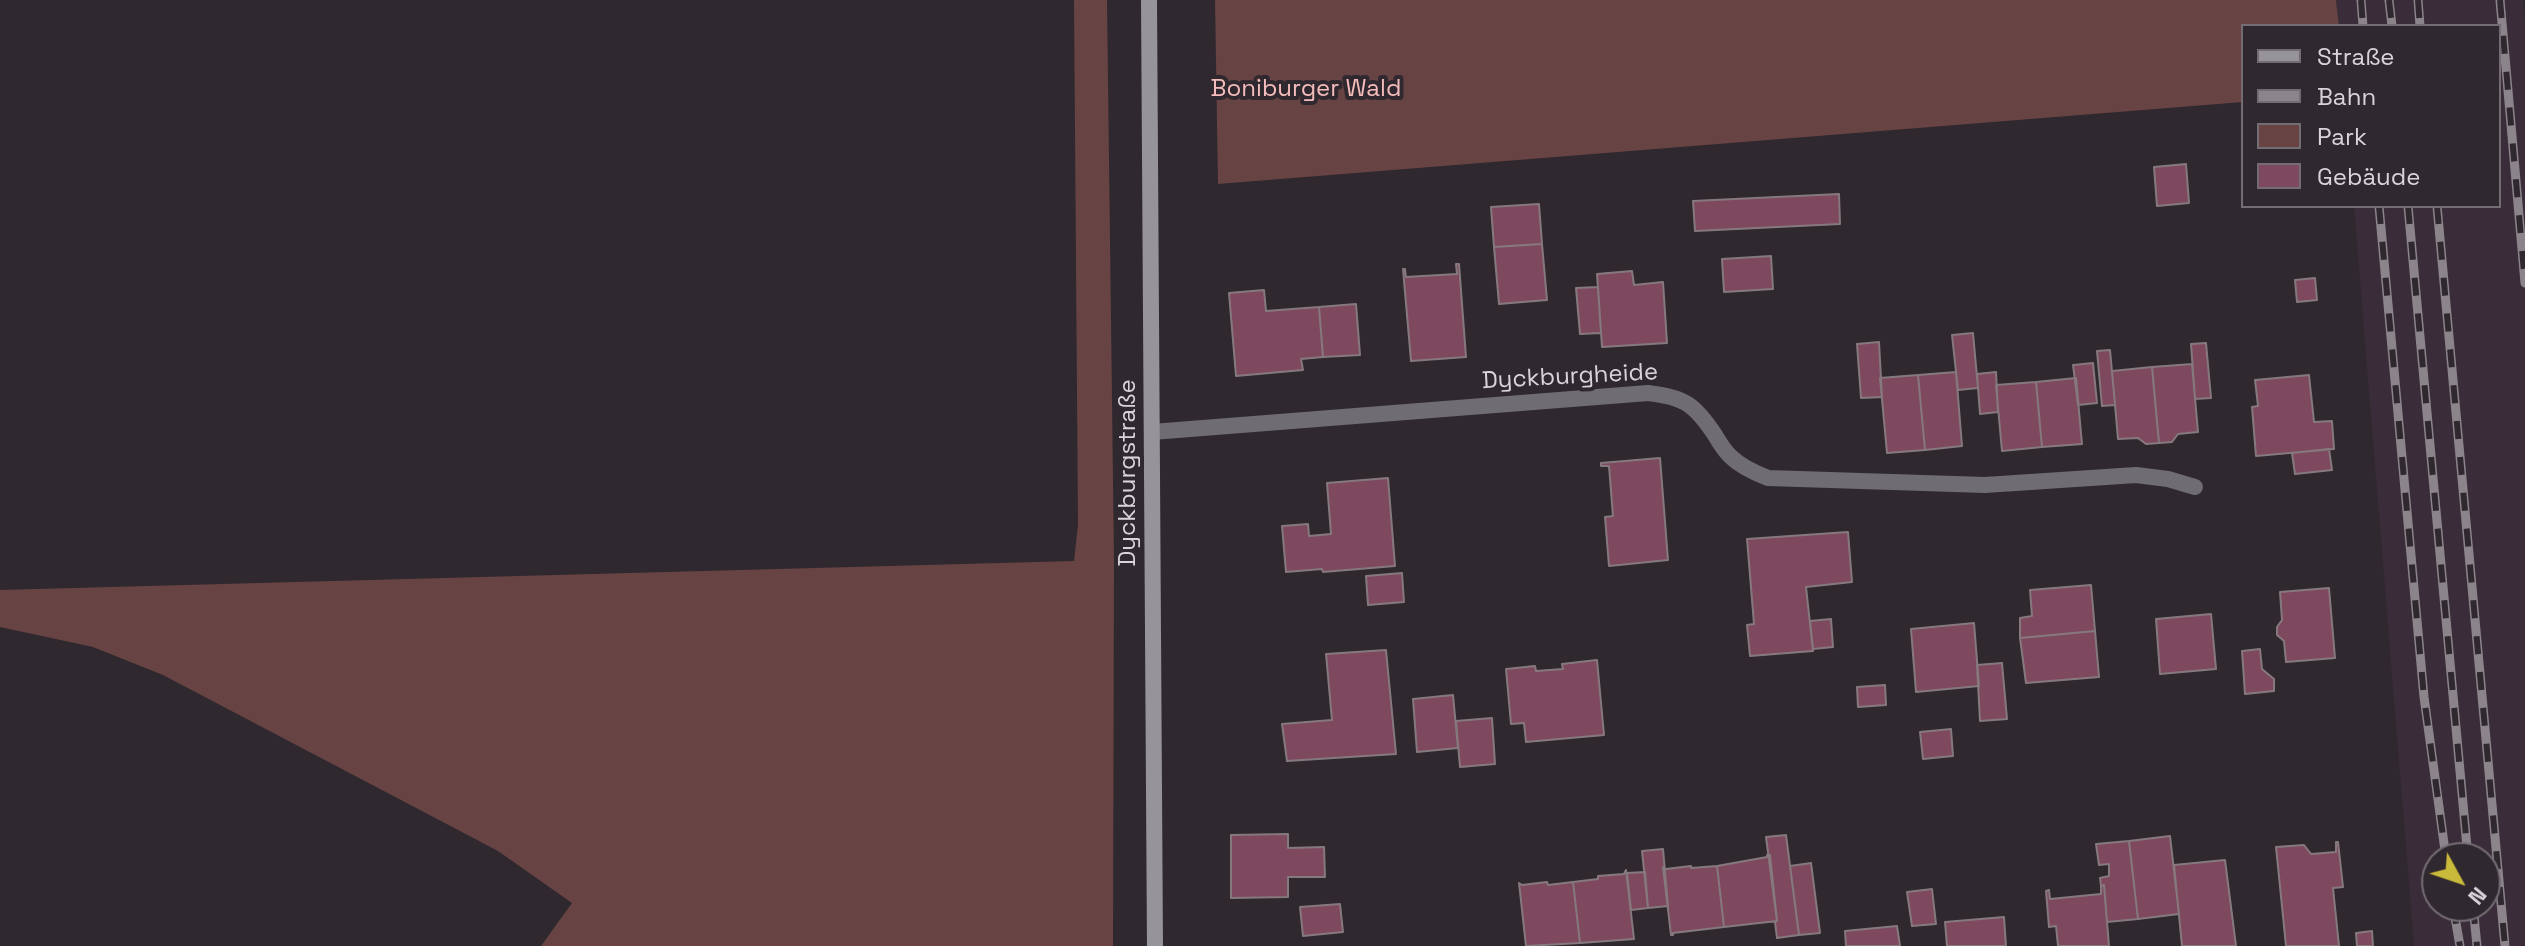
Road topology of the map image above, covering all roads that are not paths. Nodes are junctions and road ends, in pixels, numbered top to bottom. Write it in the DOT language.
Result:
graph roads {
  1 [pos="1149,0"];
  2 [pos="1152,432"];
  3 [pos="2195,487"];
  4 [pos="1155,946"];
  1 -- 2 [label="street, Dyckburgstraße"];
  2 -- 3 [label="street, Dyckburgheide"];
  2 -- 4 [label="street, Dyckburgstraße"];
}
